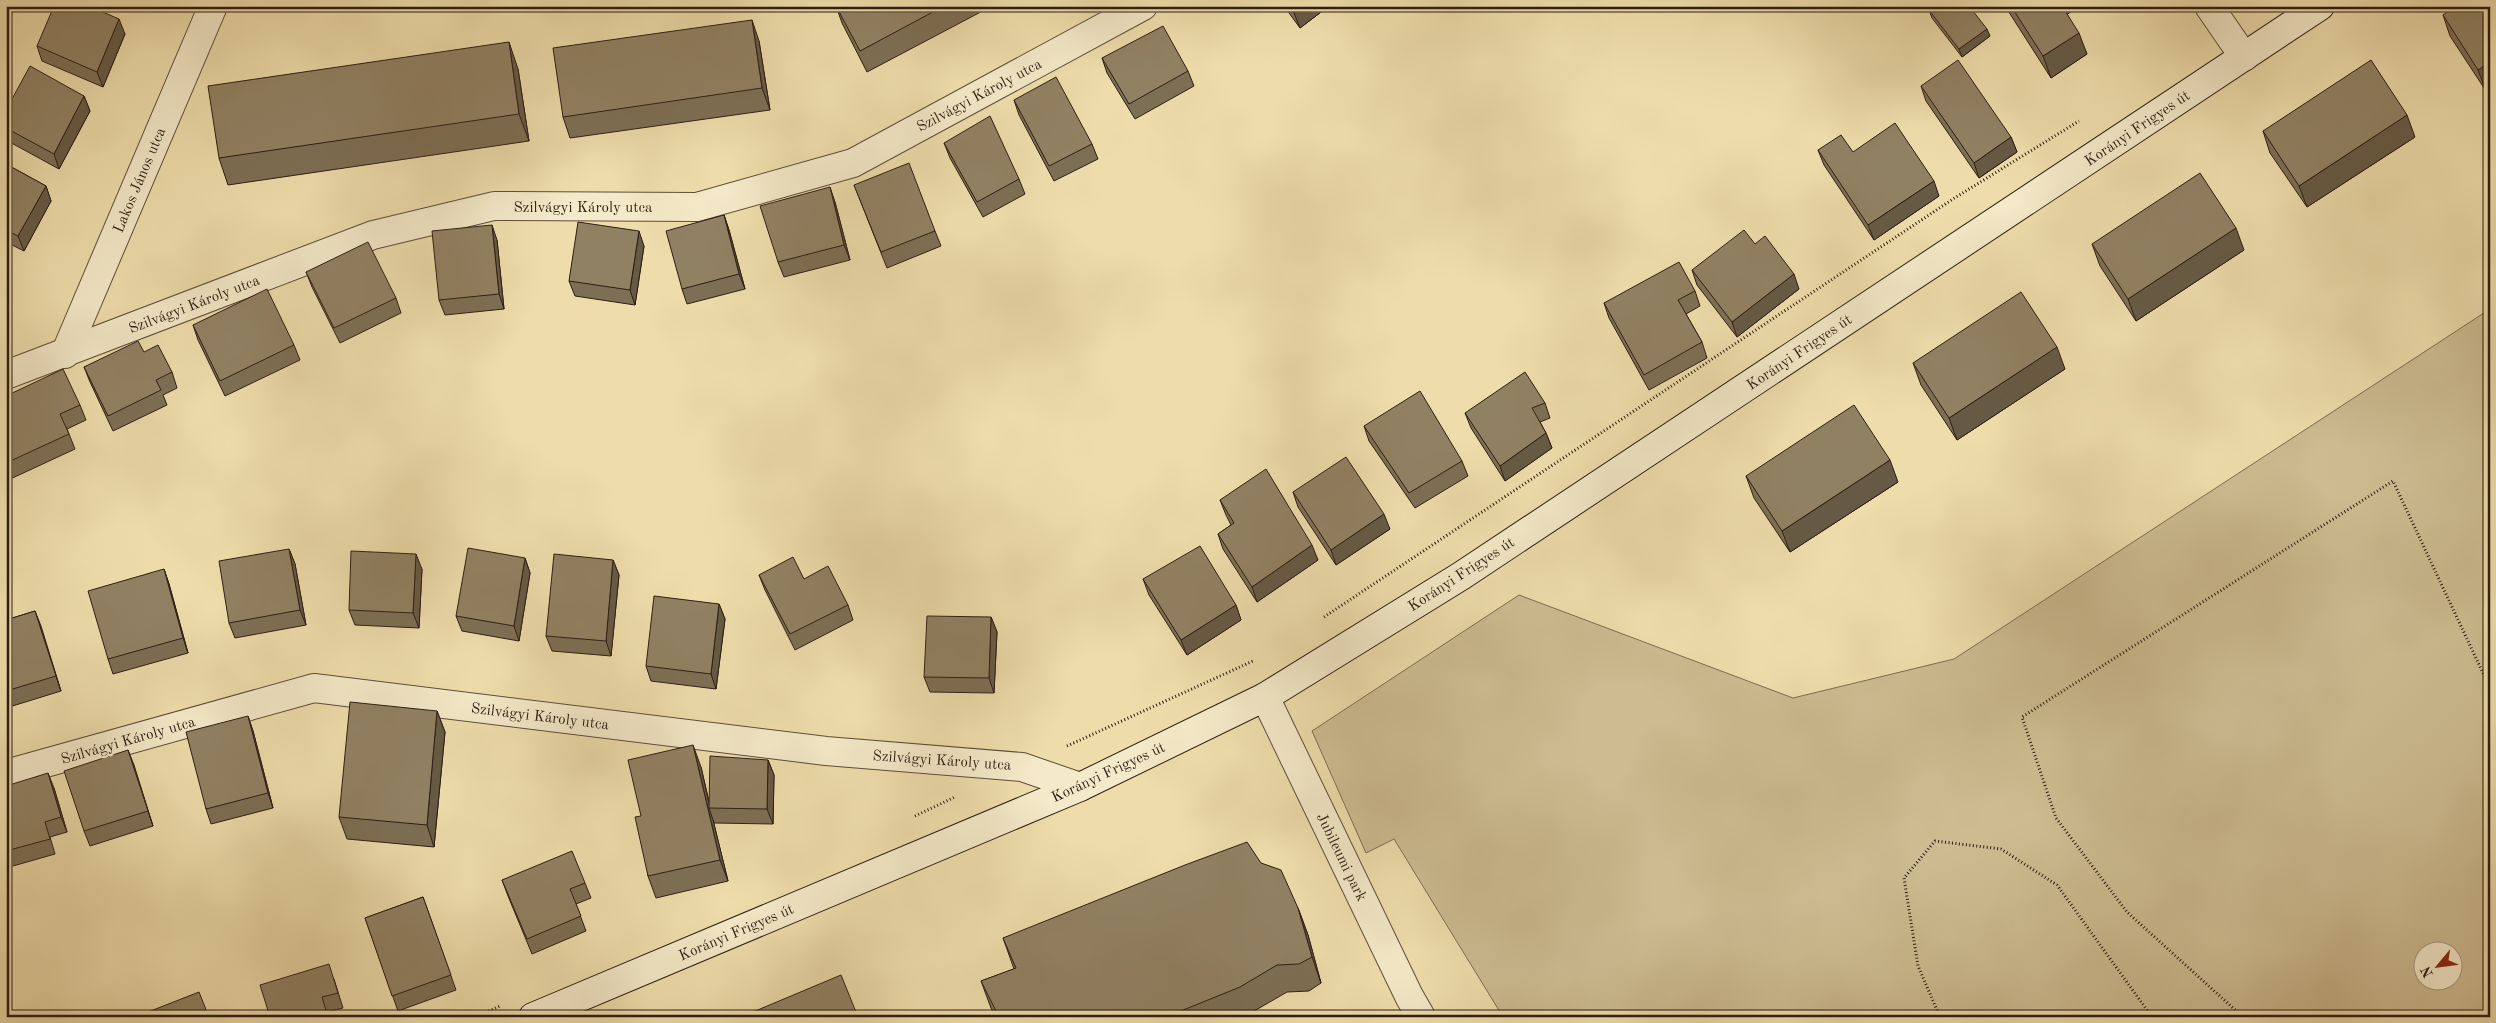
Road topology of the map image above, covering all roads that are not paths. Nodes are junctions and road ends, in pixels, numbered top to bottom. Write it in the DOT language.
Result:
graph roads {
  1 [pos="213,6"];
  2 [pos="1143,6"];
  3 [pos="2209,6"];
  4 [pos="2320,6"];
  5 [pos="2244,57"];
  6 [pos="65,354"];
  7 [pos="6,375"];
  8 [pos="1265,697"];
  9 [pos="6,774"];
  10 [pos="1080,787"];
  11 [pos="534,1017"];
  12 [pos="1421,1017"];
  1 -- 6 [label="street, Lakos János utca"];
  2 -- 6 [label="street, Szilvágyi Károly utca"];
  3 -- 5 [label="street"];
  4 -- 5 [label="street, Korányi Frigyes út"];
  5 -- 8 [label="street, Korányi Frigyes út"];
  6 -- 7 [label="street, Szilvágyi Károly utca"];
  8 -- 10 [label="street, Korányi Frigyes út"];
  8 -- 12 [label="street, Jubileumi park"];
  9 -- 10 [label="street, Szilvágyi Károly utca"];
  10 -- 11 [label="street, Korányi Frigyes út"];
}
